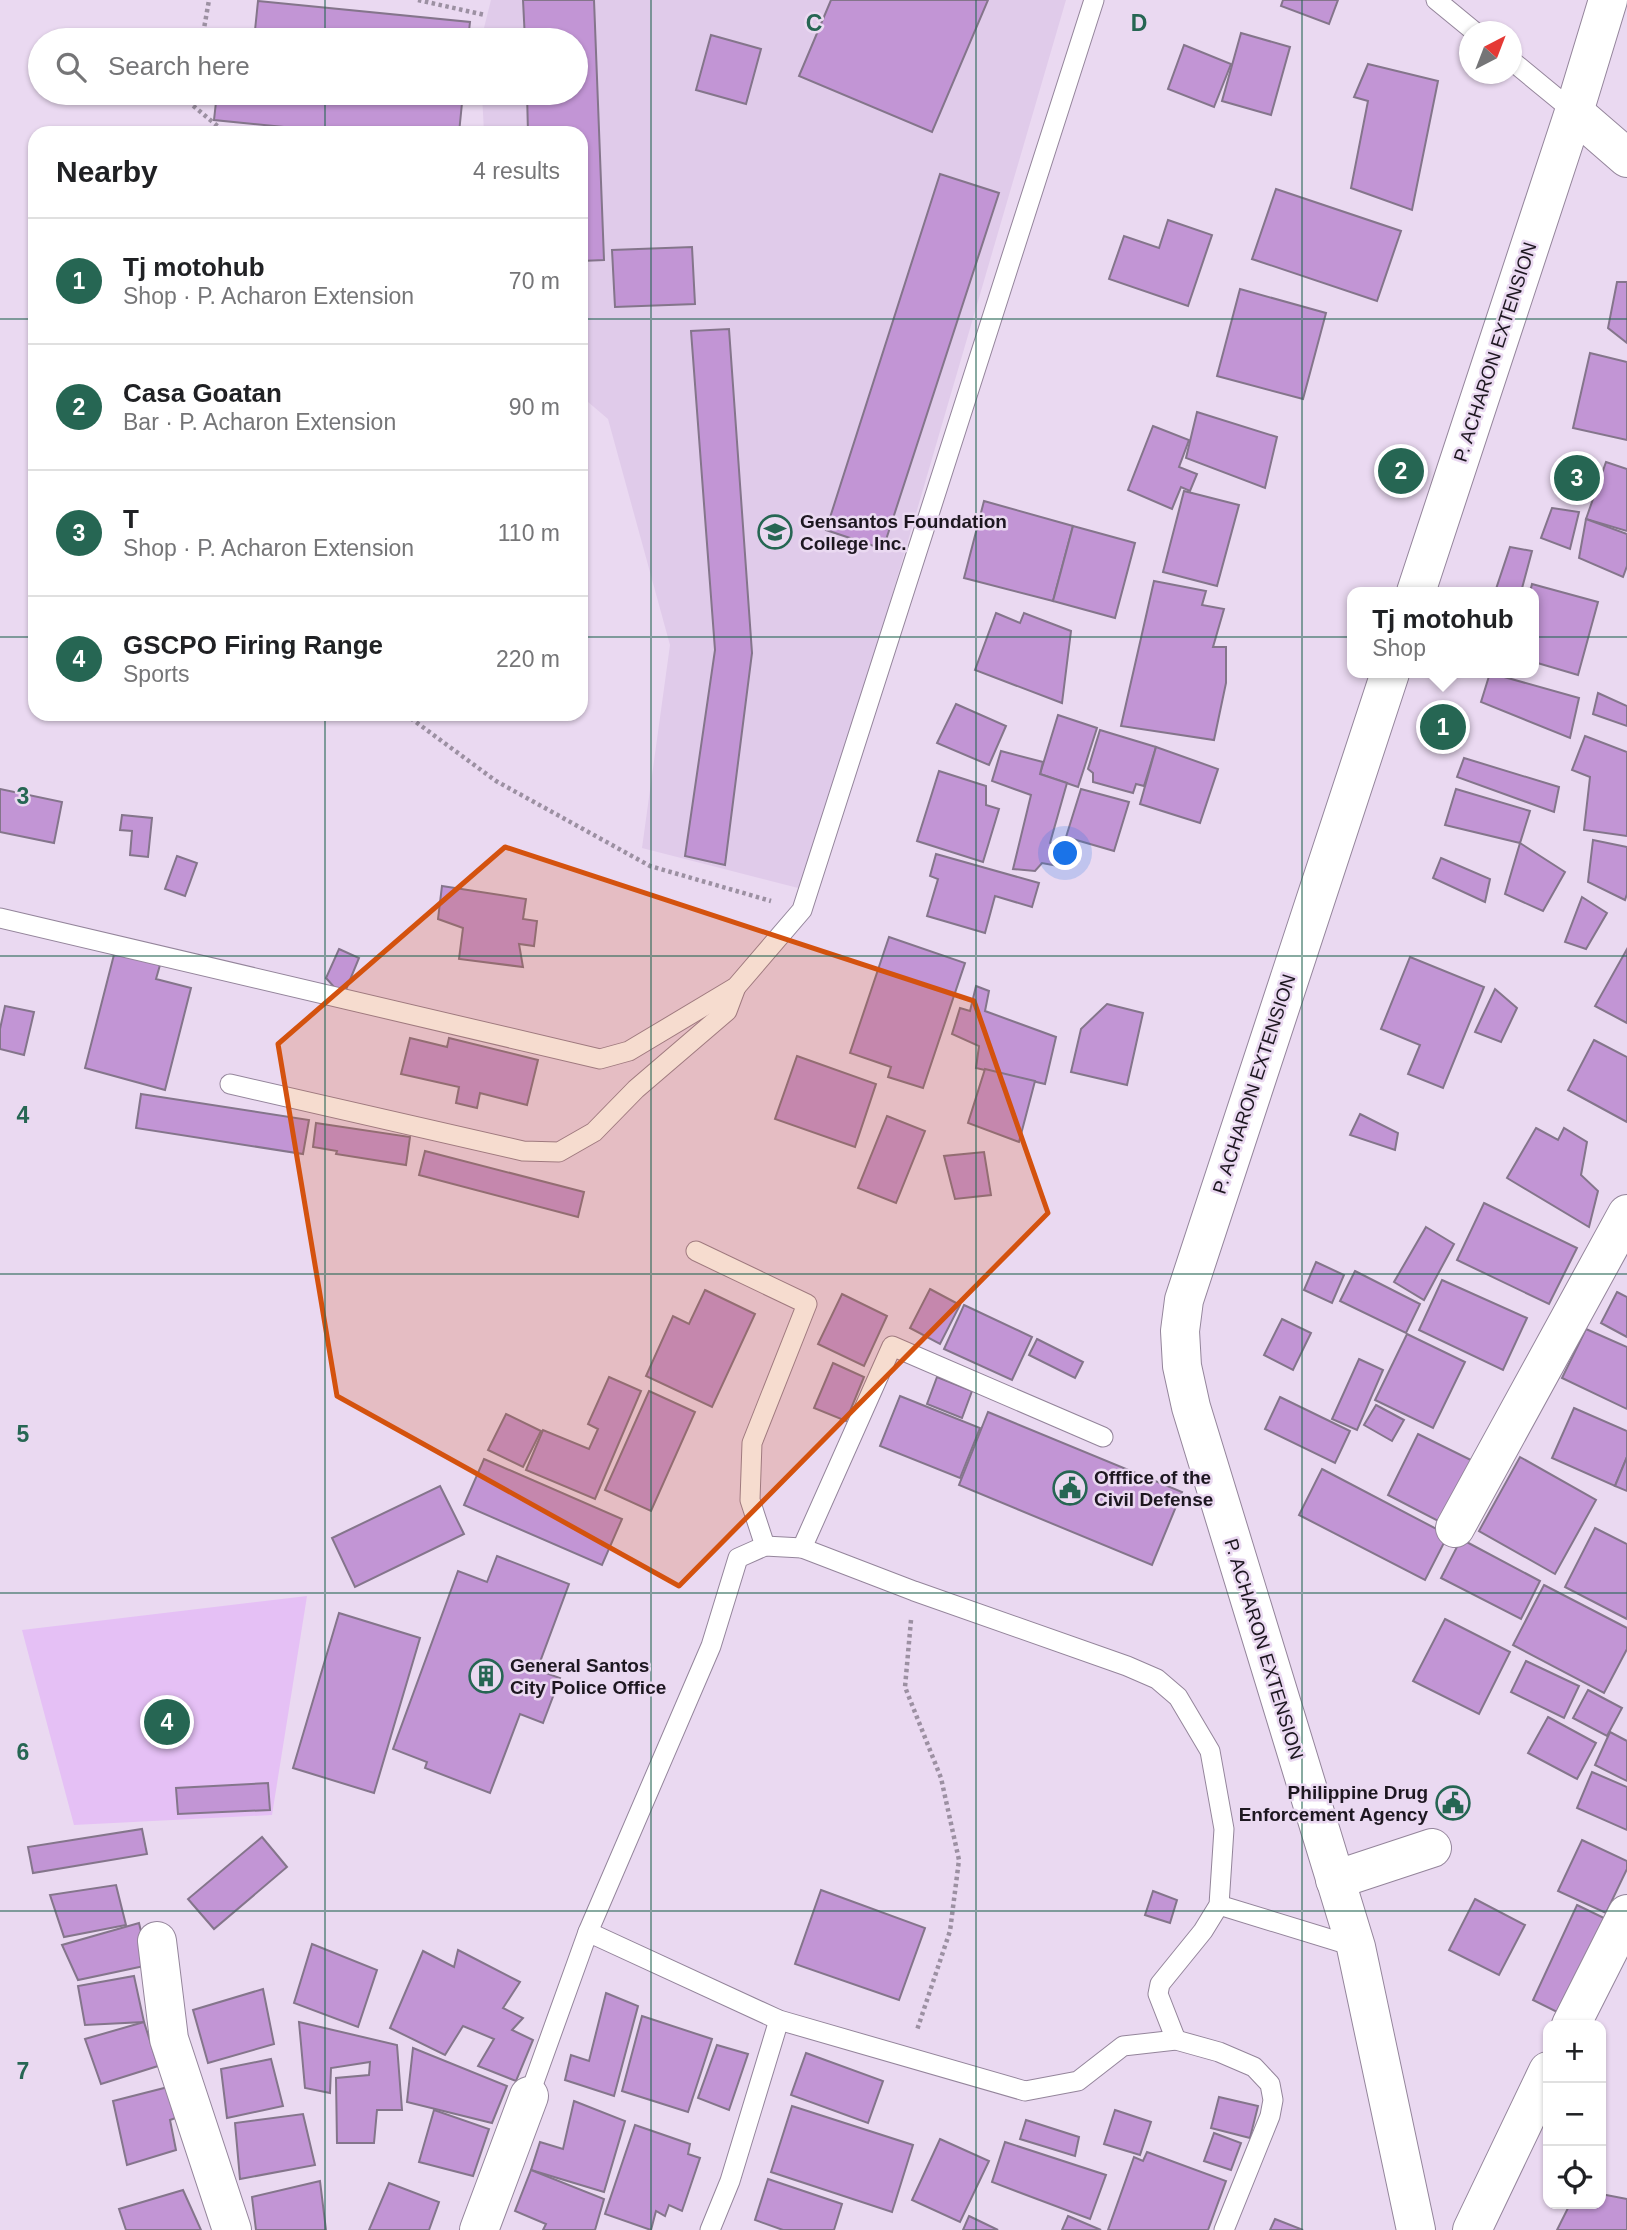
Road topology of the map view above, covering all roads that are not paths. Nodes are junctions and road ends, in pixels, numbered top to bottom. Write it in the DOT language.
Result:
graph roads {
  1 [pos="1094,0"];
  2 [pos="1436,0"];
  3 [pos="1608,0"];
  4 [pos="1462,21"];
  5 [pos="1522,70"];
  6 [pos="1574,112"];
  7 [pos="1627,158"];
  8 [pos="1418,587"];
  9 [pos="1388,678"];
  10 [pos="0,918"];
  11 [pos="736,986"];
  12 [pos="230,1084"];
  13 [pos="1627,1214"];
  14 [pos="696,1251"];
  15 [pos="1102,1437"];
  16 [pos="1455,1528"];
  17 [pos="765,1546"];
  18 [pos="802,1548"];
  19 [pos="1432,1848"];
  20 [pos="1335,1880"];
  21 [pos="1219,1905"];
  22 [pos="1627,1914"];
  23 [pos="588,1932"];
  24 [pos="157,1941"];
  25 [pos="1356,1947"];
  26 [pos="779,2020"];
  27 [pos="1574,2020"];
  28 [pos="1176,2040"];
  29 [pos="1543,2081"];
  30 [pos="529,2096"];
  31 [pos="232,2230"];
  32 [pos="479,2230"];
  33 [pos="710,2230"];
  34 [pos="1224,2230"];
  35 [pos="1416,2230"];
  36 [pos="1472,2230"];
  1 -- 11 [label="lane"];
  2 -- 4 [label="lane"];
  3 -- 6 [label="main road, P. ACHARON EXTENSION"];
  5 -- 6 [label="lane"];
  6 -- 7 [label="main road"];
  6 -- 8 [label="main road, P. ACHARON EXTENSION"];
  9 -- 20 [label="main road, P. ACHARON EXTENSION"];
  10 -- 11 [label="lane"];
  11 -- 12 [label="lane"];
  13 -- 16 [label="main road"];
  14 -- 17 [label="lane"];
  15 -- 18 [label="lane"];
  17 -- 18 [label="lane"];
  17 -- 23 [label="lane"];
  18 -- 21 [label="lane"];
  19 -- 20 [label="main road"];
  20 -- 25 [label="main road, P. ACHARON EXTENSION"];
  21 -- 25 [label="lane"];
  21 -- 28 [label="lane"];
  22 -- 27 [label="main road"];
  23 -- 26 [label="lane"];
  23 -- 30 [label="lane"];
  24 -- 31 [label="main road"];
  25 -- 35 [label="main road, P. ACHARON EXTENSION"];
  26 -- 28 [label="lane"];
  26 -- 33 [label="lane"];
  28 -- 34 [label="lane"];
  29 -- 36 [label="main road"];
  30 -- 32 [label="main road"];
}
